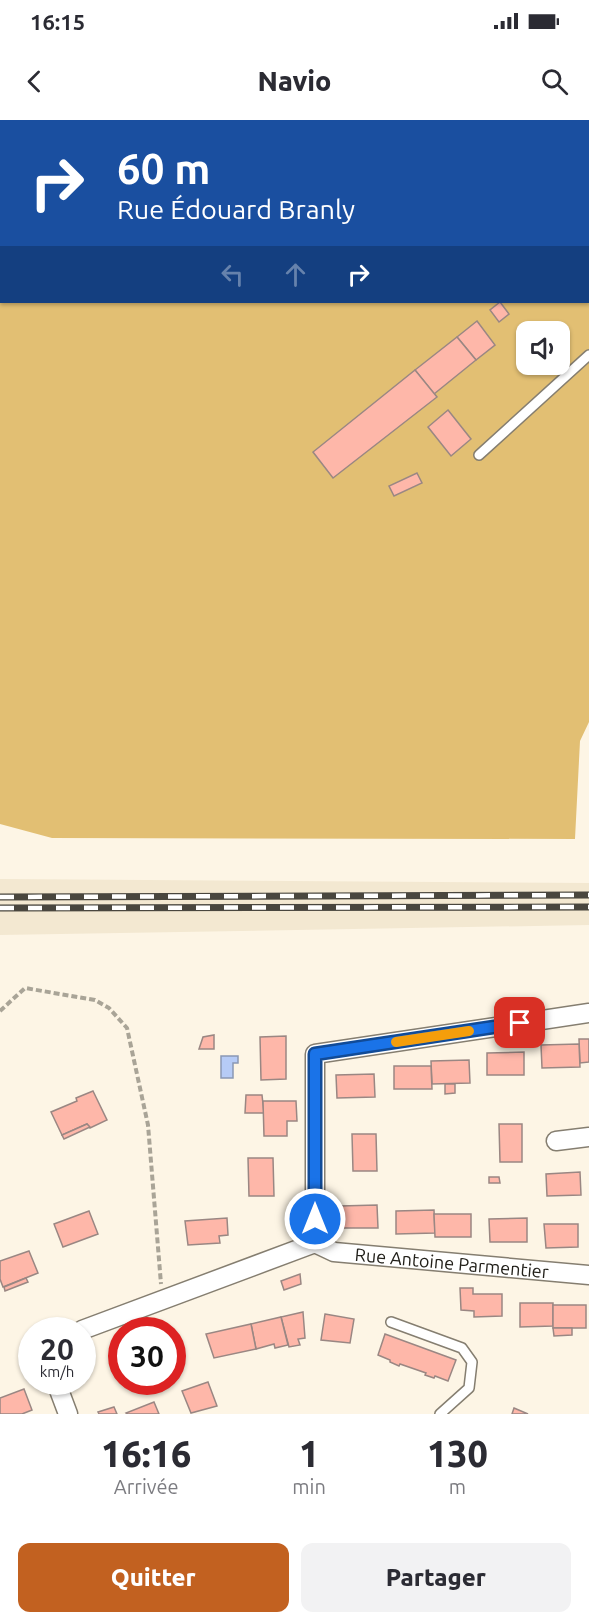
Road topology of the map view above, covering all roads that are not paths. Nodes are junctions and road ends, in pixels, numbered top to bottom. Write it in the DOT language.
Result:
graph roads {
  1 [pos="589,355"];
  2 [pos="479,455"];
  3 [pos="589,1013"];
  4 [pos="589,1137"];
  5 [pos="556,1141"];
  6 [pos="315,1243"];
  7 [pos="589,1275"];
  8 [pos="391,1322"];
  9 [pos="96,1325"];
  10 [pos="61,1395"];
  11 [pos="68,1414"];
  12 [pos="440,1414"];
  1 -- 2 [label="lane"];
  3 -- 6 [label="street"];
  4 -- 5 [label="street"];
  6 -- 7 [label="street, Rue Antoine Parmentier"];
  6 -- 9 [label="street"];
  8 -- 12 [label="lane"];
  10 -- 11 [label="street"];
}
